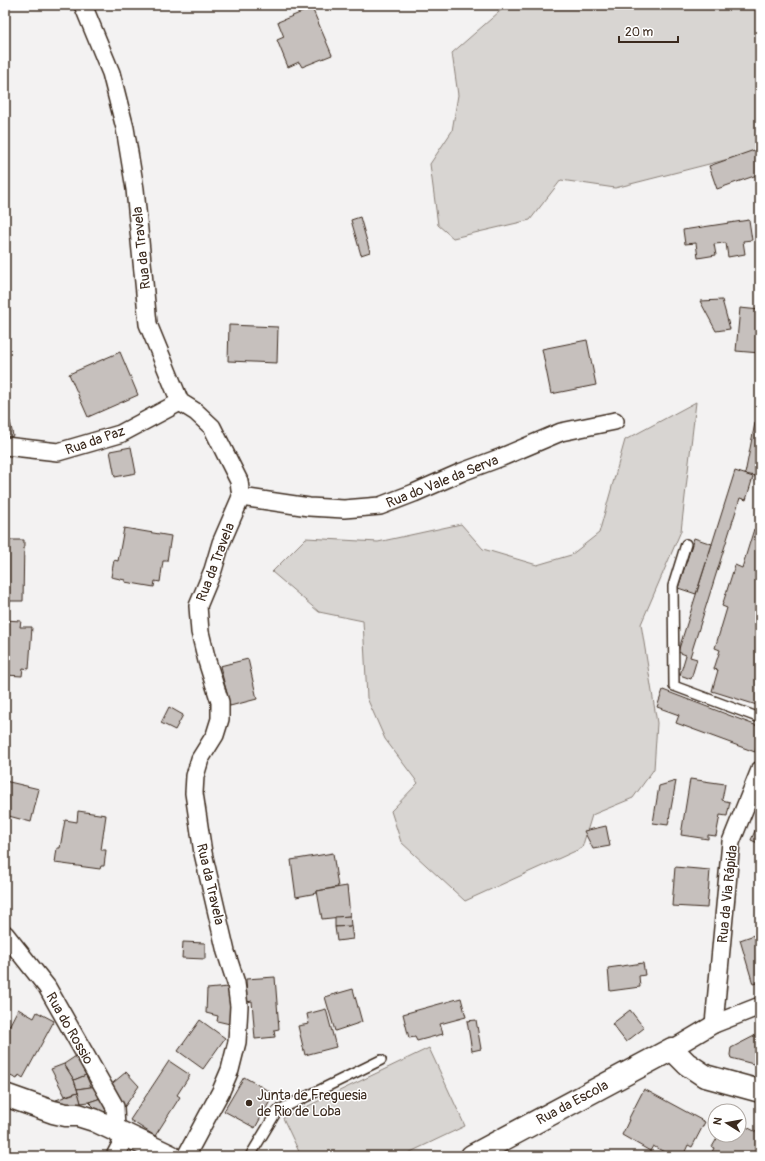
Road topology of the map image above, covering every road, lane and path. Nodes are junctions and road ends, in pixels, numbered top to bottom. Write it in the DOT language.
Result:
graph roads {
  1 [pos="83,5"];
  2 [pos="180,402"];
  3 [pos="615,421"];
  4 [pos="5,446"];
  5 [pos="241,497"];
  6 [pos="686,544"];
  7 [pos="760,718"];
  8 [pos="760,770"];
  9 [pos="5,934"];
  10 [pos="760,1006"];
  11 [pos="714,1024"];
  12 [pos="672,1049"];
  13 [pos="381,1060"];
  14 [pos="760,1091"];
  15 [pos="5,1095"];
  16 [pos="121,1132"];
  17 [pos="115,1156"];
  18 [pos="170,1156"];
  19 [pos="186,1156"];
  20 [pos="250,1156"];
  21 [pos="472,1156"];
  1 -- 2 [label="street, Rua da Travela"];
  2 -- 4 [label="street, Rua da Paz"];
  2 -- 5 [label="street"];
  3 -- 5 [label="street, Rua do Vale da Serva"];
  5 -- 19 [label="street, Rua da Travela"];
  6 -- 7 [label="lane"];
  8 -- 11 [label="street, Rua da Via Rápida"];
  9 -- 16 [label="street, Rua do Rossio"];
  10 -- 11 [label="street"];
  11 -- 12 [label="street"];
  12 -- 14 [label="street"];
  12 -- 21 [label="street, Rua da Escola"];
  13 -- 20 [label="lane"];
  15 -- 16 [label="street"];
  16 -- 17 [label="street"];
  16 -- 18 [label="street"];
}
